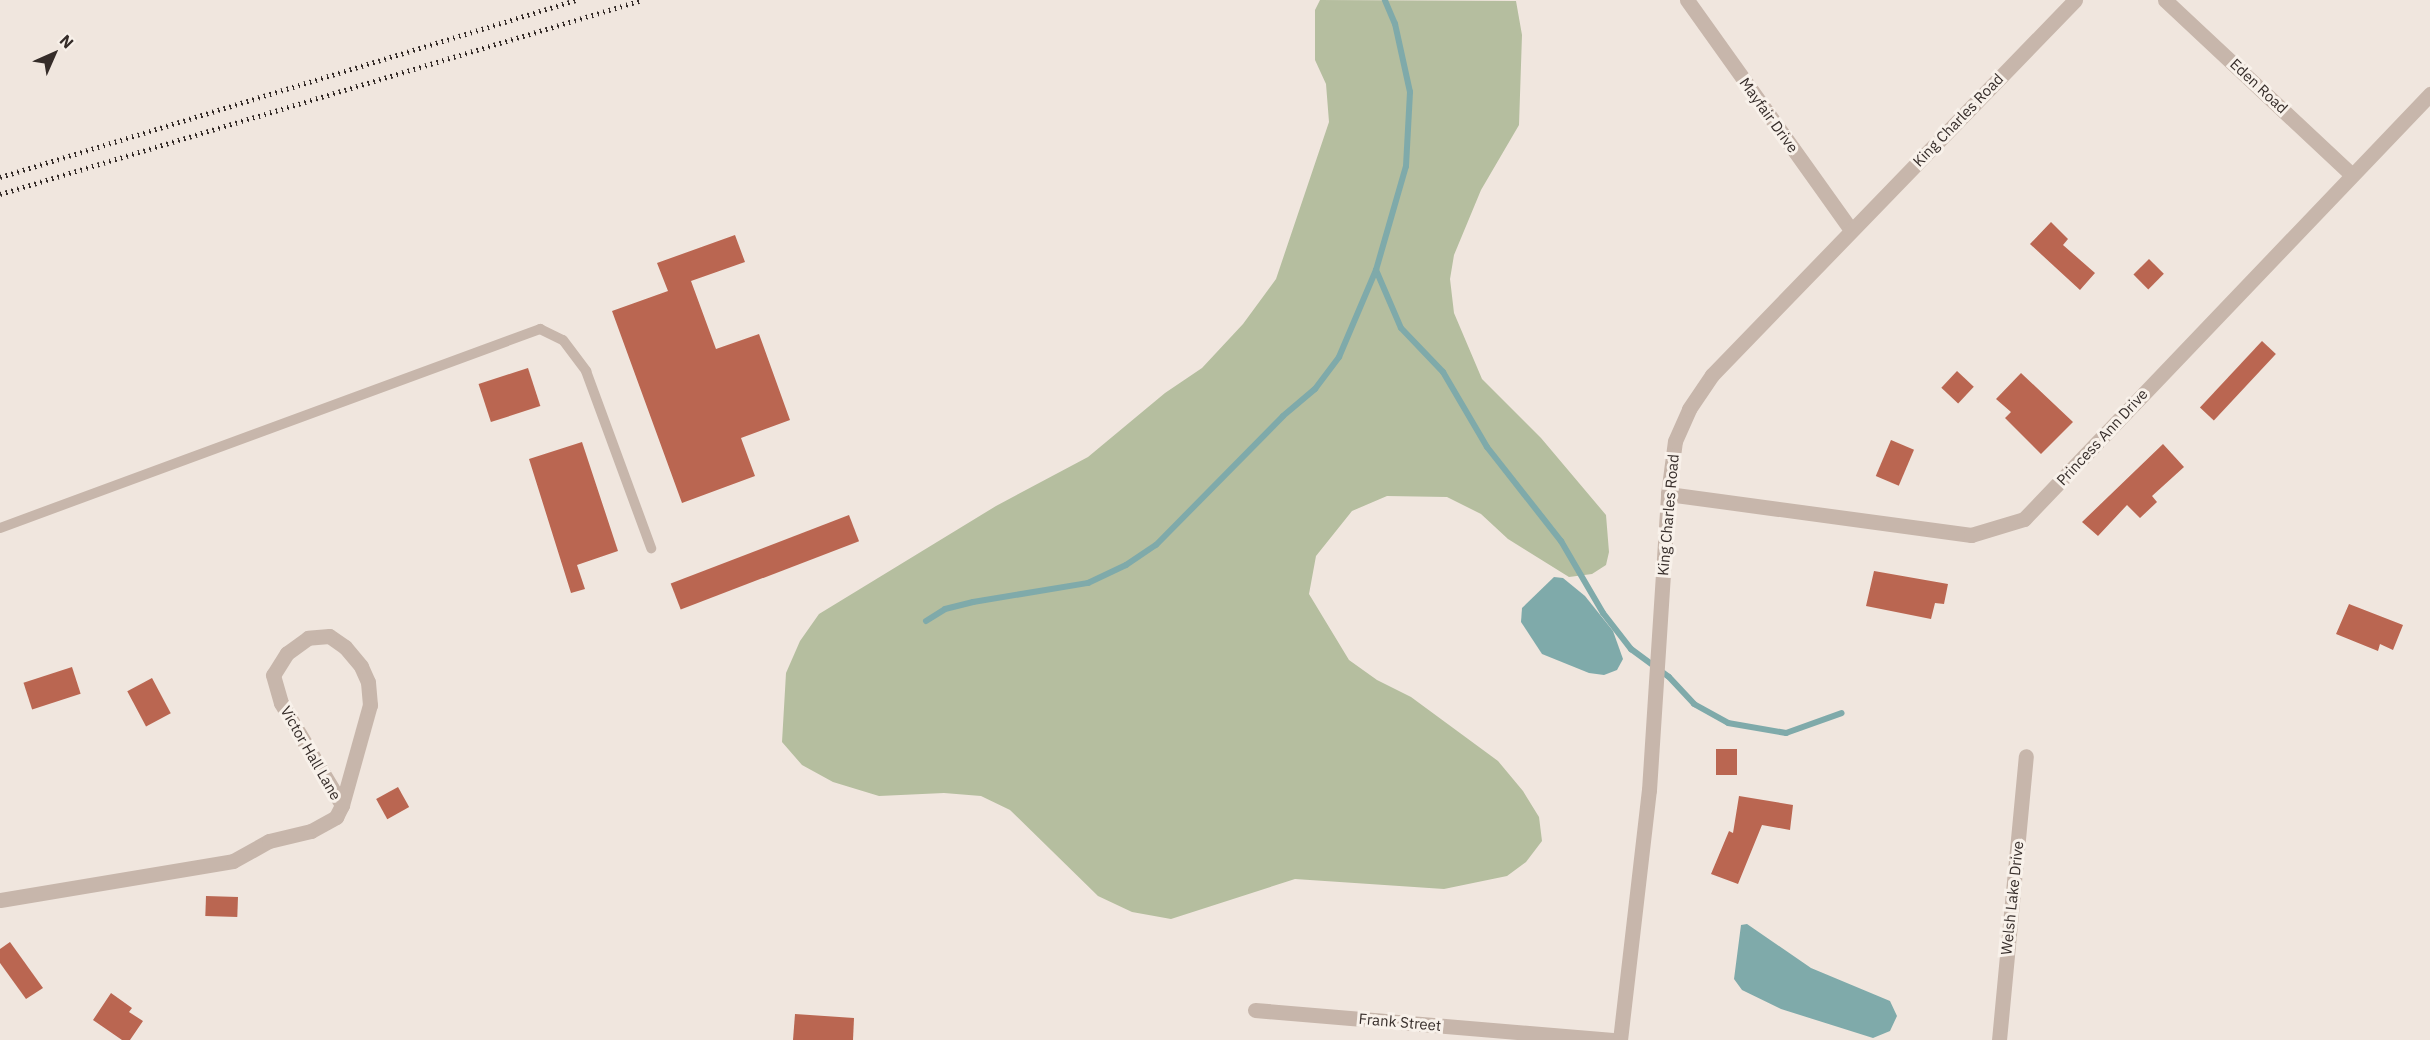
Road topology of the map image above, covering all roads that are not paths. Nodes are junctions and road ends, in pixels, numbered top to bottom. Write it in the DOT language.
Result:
graph roads {
  1 [pos="1687,0"];
  2 [pos="2075,0"];
  3 [pos="2165,0"];
  4 [pos="2430,94"];
  5 [pos="2351,174"];
  6 [pos="1851,230"];
  7 [pos="1668,494"];
  8 [pos="0,528"];
  9 [pos="651,548"];
  10 [pos="2026,756"];
  11 [pos="342,806"];
  12 [pos="0,900"];
  13 [pos="1255,1010"];
  14 [pos="1618,1040"];
  15 [pos="1999,1040"];
  1 -- 6 [label="street, Mayfair Drive"];
  2 -- 6 [label="street, King Charles Road"];
  3 -- 5 [label="street, Eden Road"];
  4 -- 5 [label="street, Princess Ann Drive"];
  5 -- 7 [label="street, Princess Ann Drive"];
  6 -- 7 [label="street, King Charles Road"];
  7 -- 14 [label="street, King Charles Road"];
  8 -- 9 [label="lane"];
  10 -- 15 [label="street, Welsh Lake Drive"];
  11 -- 11 [label="street, Victor Hall Lane"];
  11 -- 12 [label="street, Victor Hall Lane"];
  13 -- 14 [label="street, Frank Street"];
}
